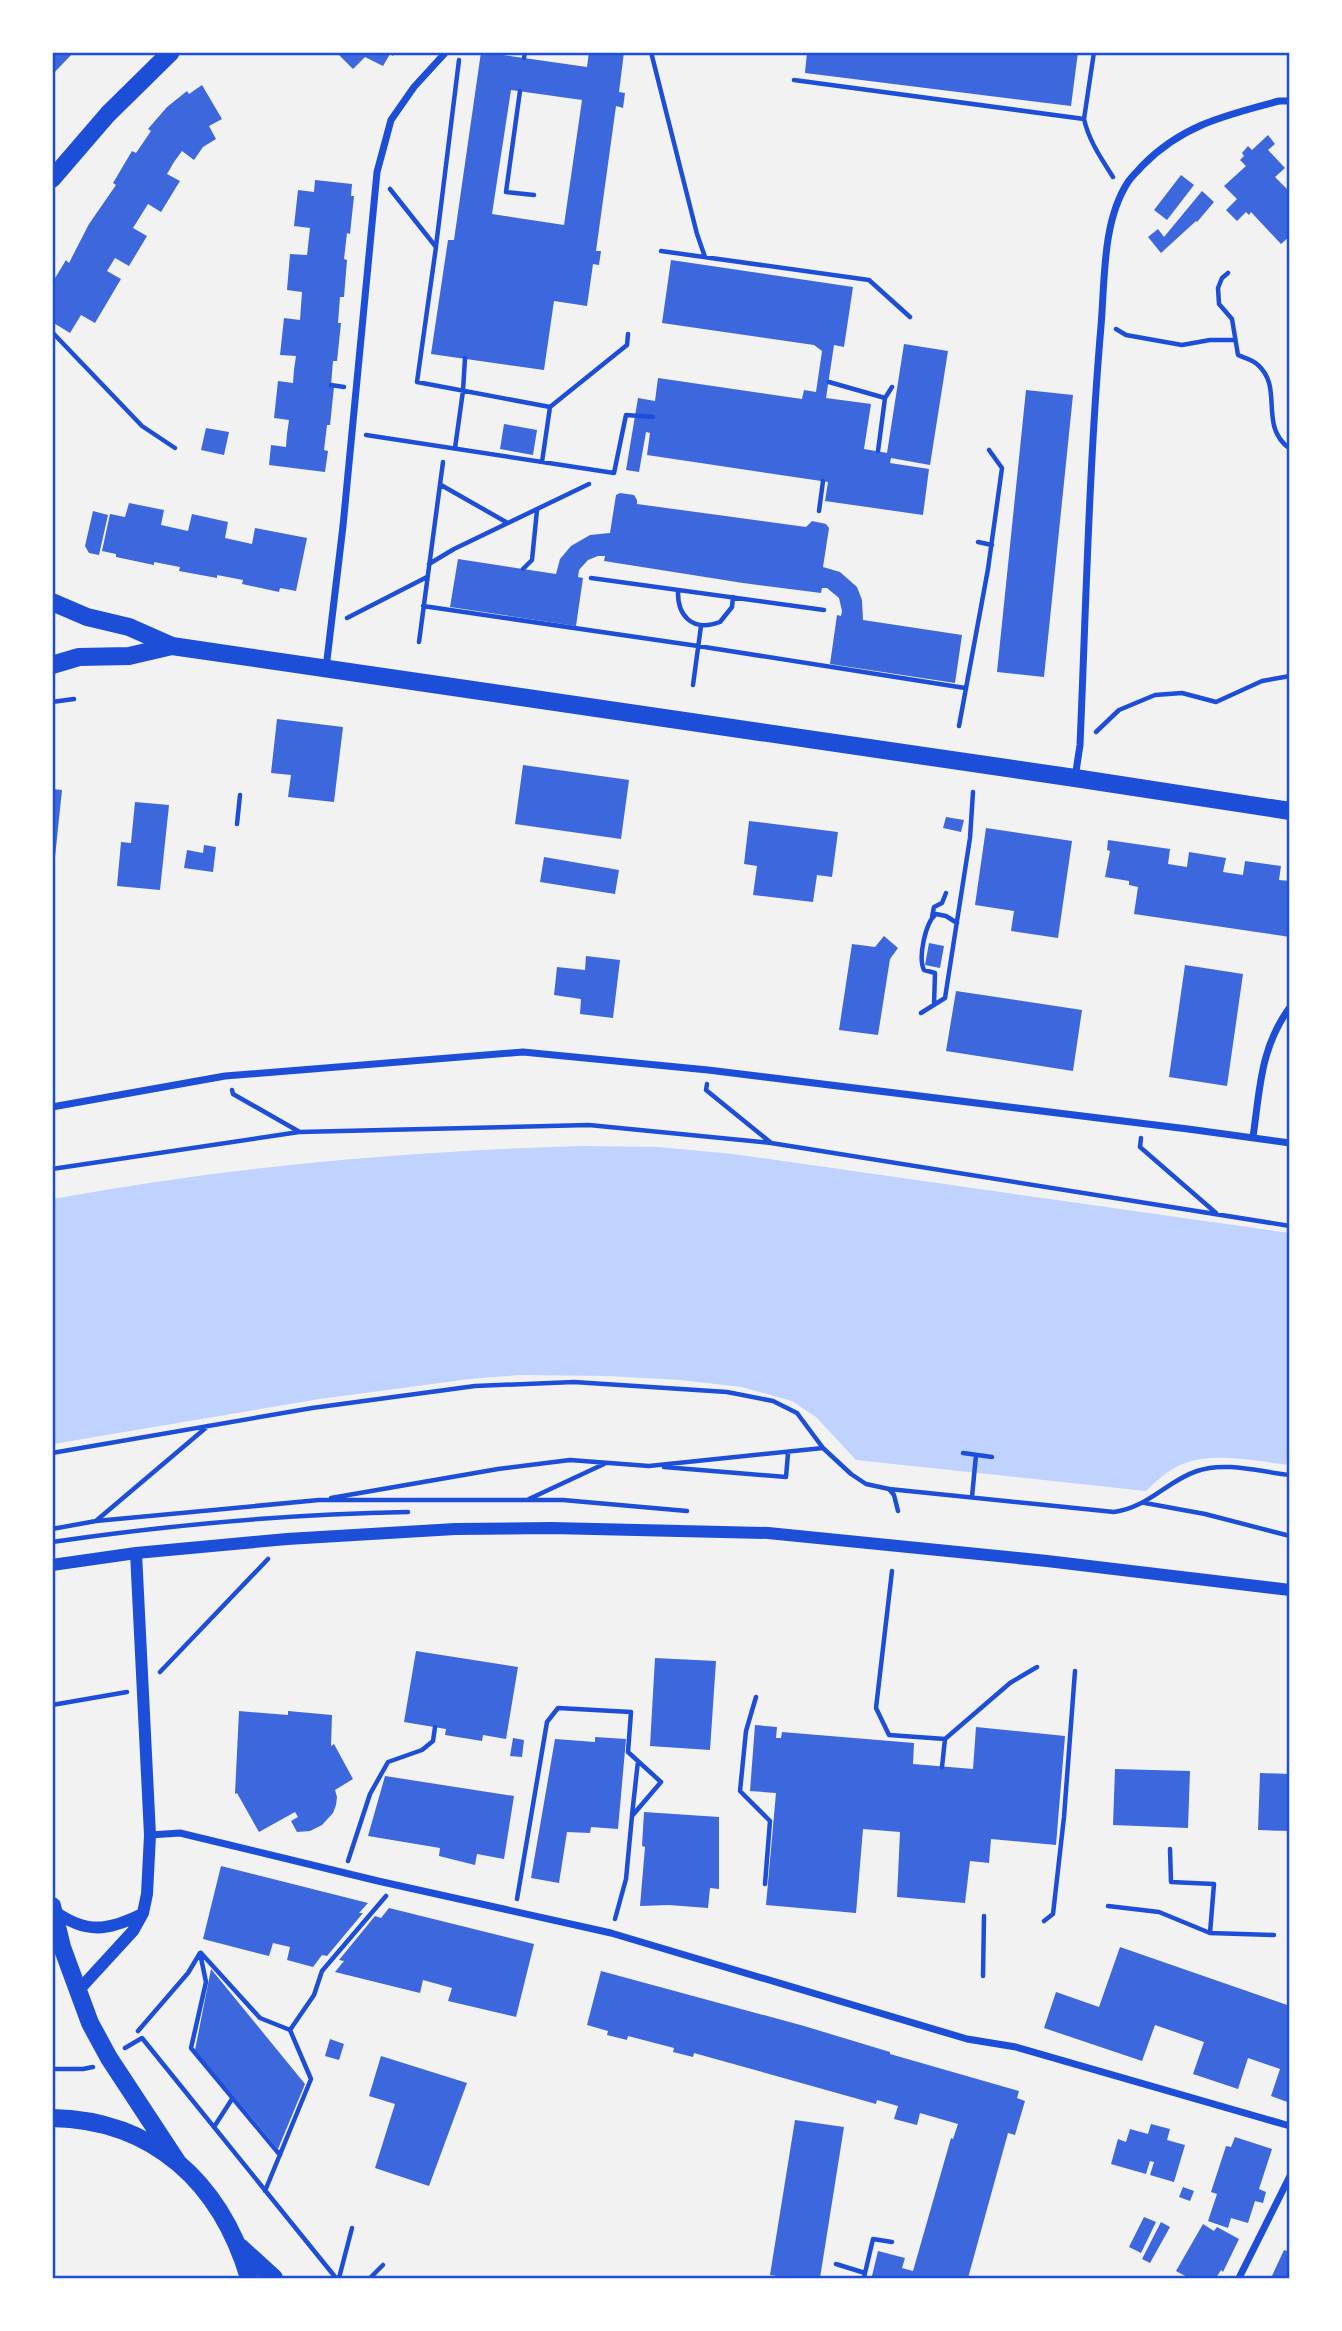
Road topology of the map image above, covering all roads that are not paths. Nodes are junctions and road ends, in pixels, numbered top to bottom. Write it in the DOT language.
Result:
graph roads {
  1 [pos="171,52"];
  2 [pos="446,52"];
  3 [pos="1290,101"];
  4 [pos="52,179"];
  5 [pos="52,602"];
  6 [pos="172,646"];
  7 [pos="52,665"];
  8 [pos="326,669"];
  9 [pos="1075,778"];
  10 [pos="1290,811"];
  11 [pos="1290,1007"];
  12 [pos="52,1107"];
  13 [pos="1253,1137"];
  14 [pos="1290,1143"];
  15 [pos="136,1553"];
  16 [pos="52,1565"];
  17 [pos="1290,1590"];
  18 [pos="150,1835"];
  19 [pos="53,1908"];
  20 [pos="143,1913"];
  21 [pos="77,1992"];
  22 [pos="52,2118"];
  23 [pos="1290,2126"];
  24 [pos="178,2163"];
  25 [pos="1290,2176"];
  26 [pos="240,2247"];
  27 [pos="249,2278"];
  28 [pos="274,2278"];
  29 [pos="1239,2278"];
  1 -- 4 [label="main road"];
  2 -- 8 [label="street"];
  3 -- 9 [label="street"];
  5 -- 6 [label="main road"];
  6 -- 7 [label="main road"];
  6 -- 8 [label="main road"];
  8 -- 9 [label="main road"];
  9 -- 10 [label="main road"];
  11 -- 13 [label="street"];
  12 -- 13 [label="street"];
  13 -- 14 [label="street"];
  15 -- 16 [label="street"];
  15 -- 17 [label="street"];
  15 -- 18 [label="street"];
  18 -- 20 [label="street"];
  18 -- 23 [label="street"];
  19 -- 20 [label="street"];
  19 -- 21 [label="main road"];
  20 -- 21 [label="street"];
  21 -- 24 [label="main road"];
  22 -- 24 [label="main road"];
  24 -- 26 [label="main road"];
  25 -- 29 [label="street"];
  26 -- 27 [label="main road"];
  26 -- 28 [label="main road"];
}
